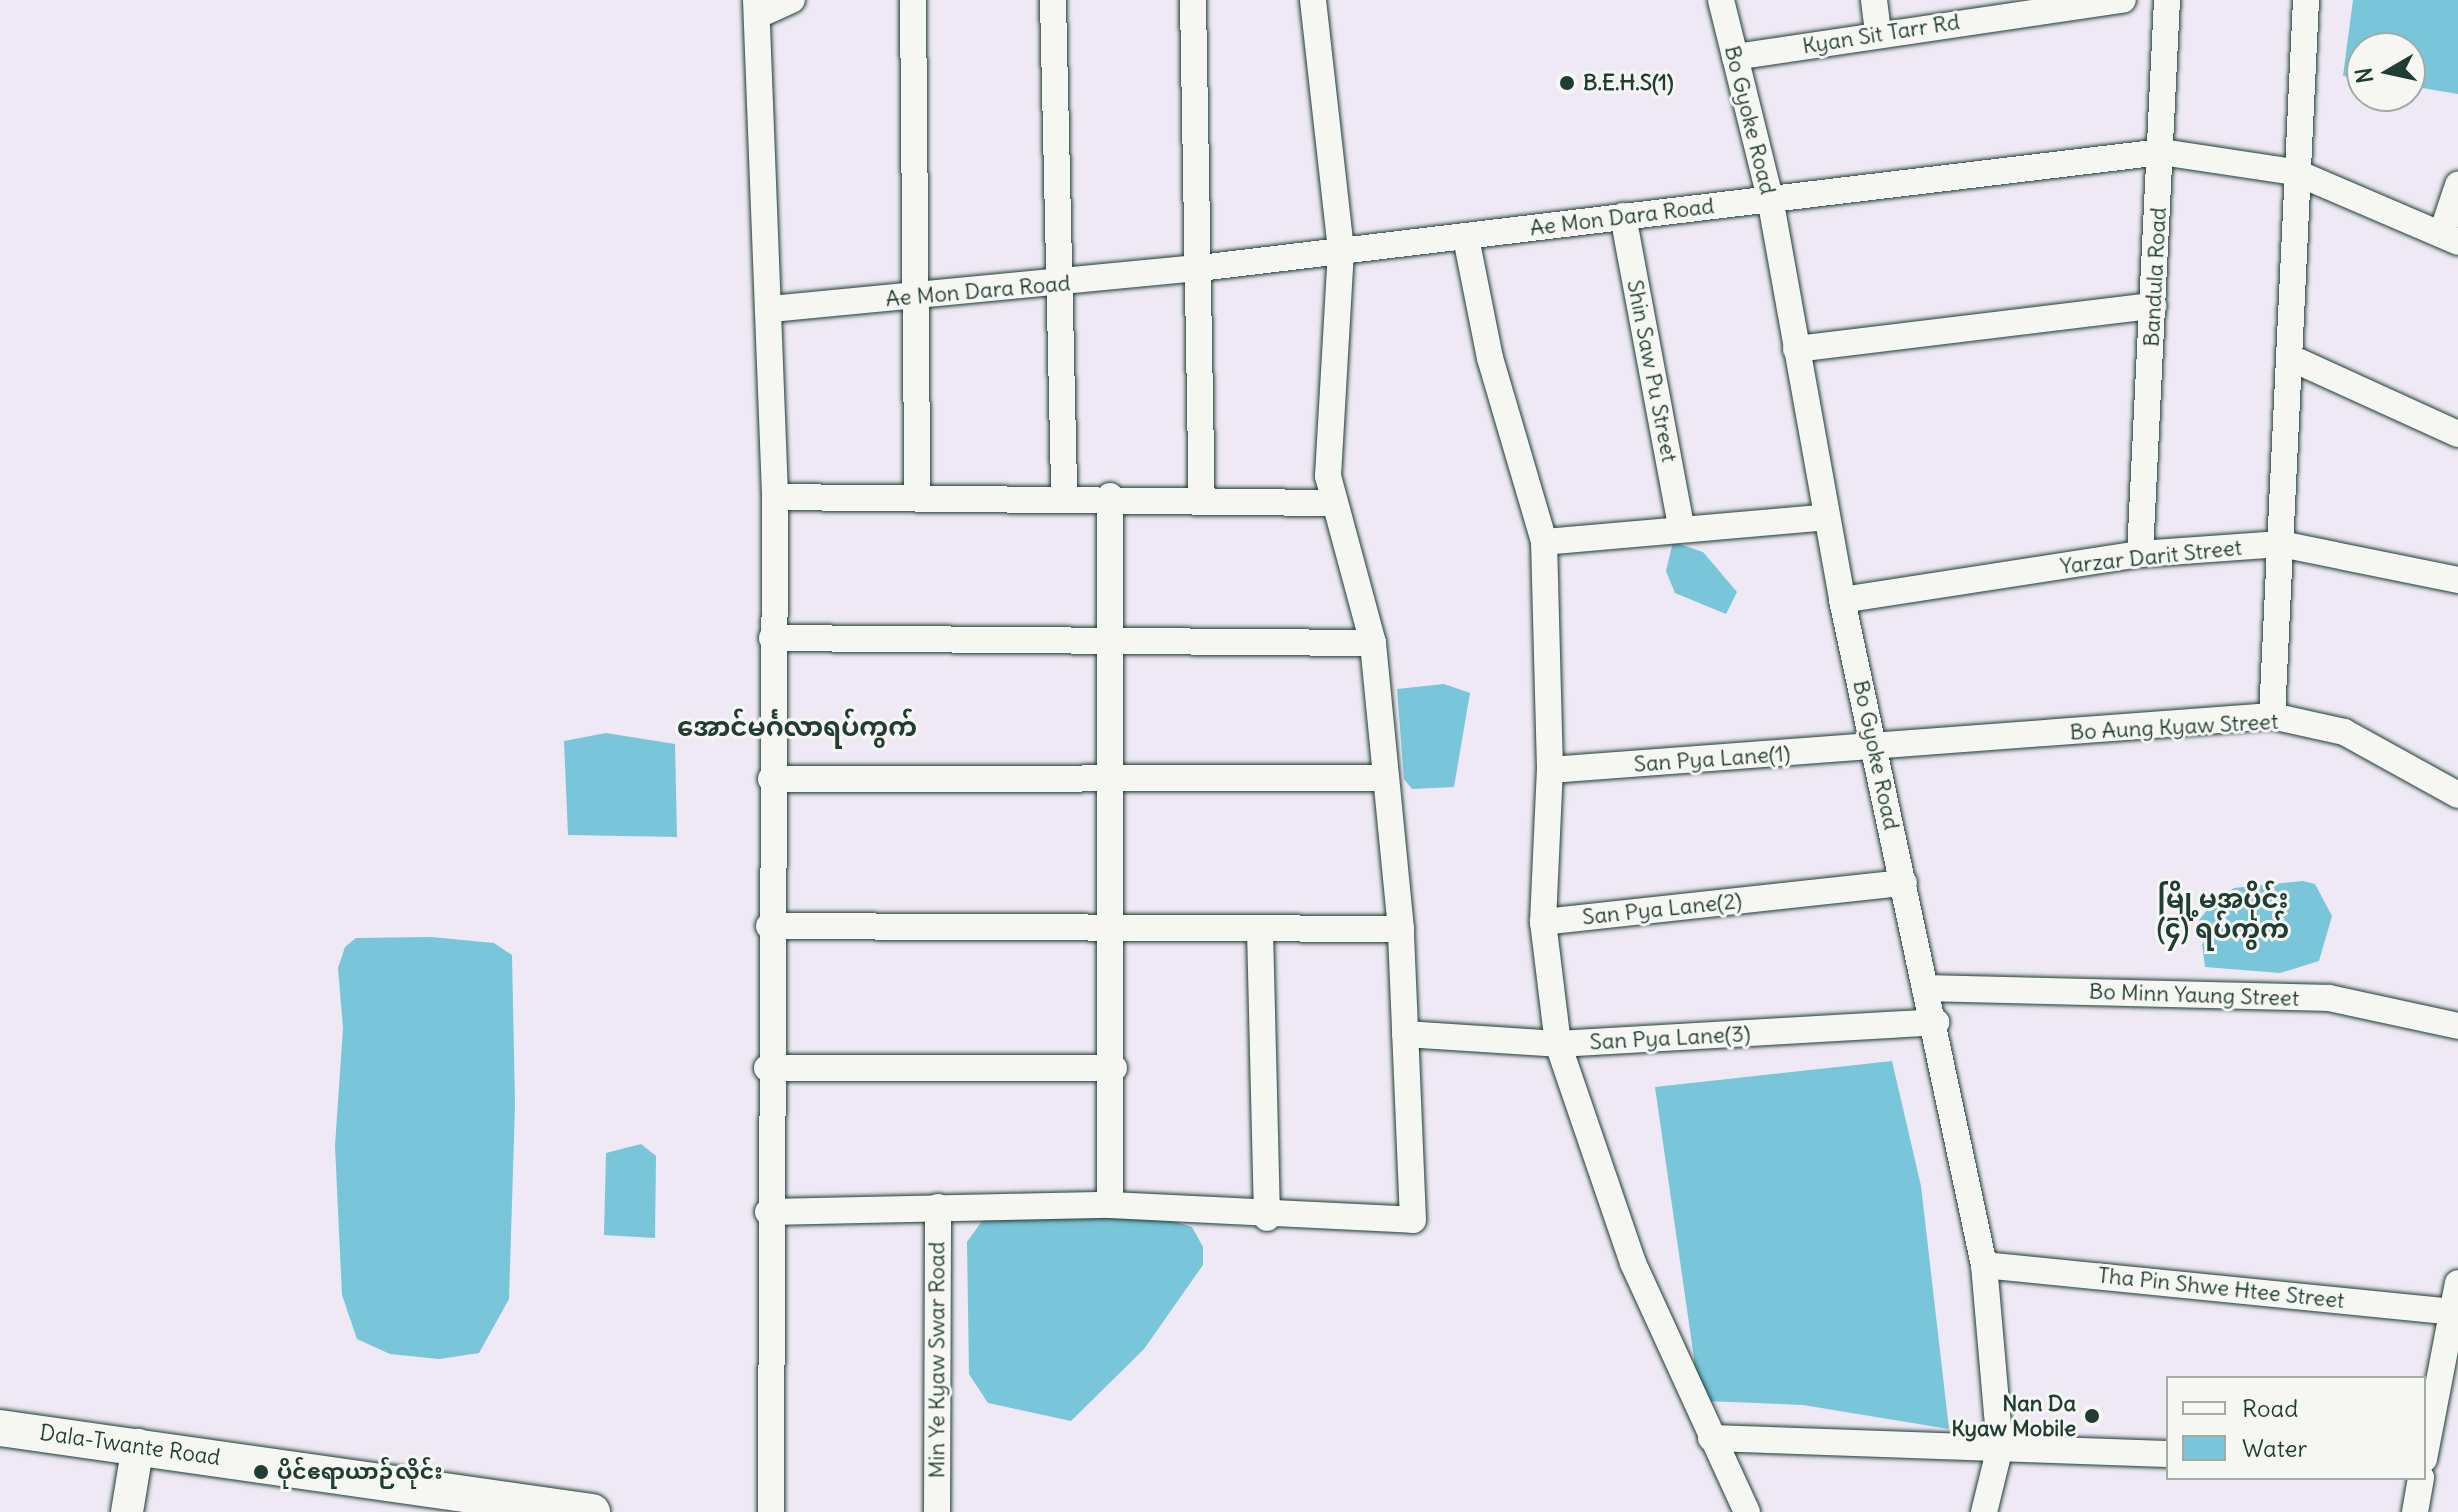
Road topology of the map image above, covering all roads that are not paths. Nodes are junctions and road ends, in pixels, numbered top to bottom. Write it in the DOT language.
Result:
graph roads {
  1 [pos="792,0"];
  2 [pos="913,0"];
  3 [pos="1053,0"];
  4 [pos="1193,0"];
  5 [pos="1313,0"];
  6 [pos="1721,0"];
  7 [pos="1874,0"];
  8 [pos="2123,0"];
  9 [pos="2167,0"];
  10 [pos="2306,0"];
  11 [pos="2029,6"];
  12 [pos="757,7"];
  13 [pos="1878,32"];
  14 [pos="1735,57"];
  15 [pos="2162,152"];
  16 [pos="2295,172"];
  17 [pos="2458,185"];
  18 [pos="1770,198"];
  19 [pos="1623,216"];
  20 [pos="1466,238"];
  21 [pos="2450,238"];
  22 [pos="1341,250"];
  23 [pos="1200,268"];
  24 [pos="1058,283"];
  25 [pos="914,297"];
  26 [pos="2153,306"];
  27 [pos="771,309"];
  28 [pos="1796,349"];
  29 [pos="2291,358"];
  30 [pos="2458,434"];
  31 [pos="1064,496"];
  32 [pos="1110,496"];
  33 [pos="775,497"];
  34 [pos="917,497"];
  35 [pos="1202,499"];
  36 [pos="1333,503"];
  37 [pos="1827,517"];
  38 [pos="1681,527"];
  39 [pos="1544,542"];
  40 [pos="2281,544"];
  41 [pos="2140,554"];
  42 [pos="2458,580"];
  43 [pos="1842,600"];
  44 [pos="1111,637"];
  45 [pos="772,638"];
  46 [pos="1373,643"];
  47 [pos="2272,716"];
  48 [pos="1874,748"];
  49 [pos="1550,770"];
  50 [pos="1384,778"];
  51 [pos="771,779"];
  52 [pos="1113,781"];
  53 [pos="2458,795"];
  54 [pos="1904,883"];
  55 [pos="1543,922"];
  56 [pos="769,926"];
  57 [pos="1113,929"];
  58 [pos="1401,929"];
  59 [pos="1260,930"];
  60 [pos="1927,988"];
  61 [pos="1936,1022"];
  62 [pos="2458,1026"];
  63 [pos="1405,1034"];
  64 [pos="1558,1044"];
  65 [pos="767,1068"];
  66 [pos="1114,1068"];
  67 [pos="1110,1205"];
  68 [pos="938,1207"];
  69 [pos="768,1212"];
  70 [pos="1267,1218"];
  71 [pos="1984,1265"];
  72 [pos="2458,1283"];
  73 [pos="2456,1312"];
  74 [pos="0,1428"];
  75 [pos="1711,1438"];
  76 [pos="138,1445"];
  77 [pos="2000,1447"];
  78 [pos="2426,1450"];
  79 [pos="2166,1454"];
  80 [pos="2421,1480"];
  81 [pos="521,1507"];
  82 [pos="127,1512"];
  83 [pos="592,1512"];
  84 [pos="771,1512"];
  85 [pos="937,1512"];
  86 [pos="1747,1512"];
  87 [pos="1984,1512"];
  88 [pos="2415,1512"];
  1 -- 12 [label="street"];
  2 -- 25 [label="street"];
  3 -- 24 [label="street"];
  4 -- 23 [label="street"];
  5 -- 22 [label="street"];
  6 -- 14 [label="street, Bo Gyoke Road"];
  7 -- 13 [label="street"];
  8 -- 11 [label="street, Kyan Sit Tarr Rd"];
  9 -- 15 [label="street, Bandula Road"];
  10 -- 16 [label="street"];
  11 -- 13 [label="street, Kyan Sit Tarr Rd"];
  12 -- 27 [label="street"];
  13 -- 14 [label="street, Kyan Sit Tarr Rd"];
  14 -- 18 [label="street, Bo Gyoke Road"];
  15 -- 16 [label="street, Ae Mon Dara Road"];
  15 -- 18 [label="street, Ae Mon Dara Road"];
  15 -- 26 [label="street, Bandula Road"];
  16 -- 21 [label="street, Ae Mon Dara Road"];
  16 -- 29 [label="street"];
  17 -- 21 [label="street"];
  18 -- 19 [label="street, Ae Mon Dara Road"];
  18 -- 28 [label="street, Bo Gyoke Road"];
  19 -- 20 [label="street, Ae Mon Dara Road"];
  19 -- 38 [label="street, Shin Saw Pu Street"];
  20 -- 22 [label="street, Ae Mon Dara Road"];
  20 -- 39 [label="street"];
  22 -- 23 [label="street, Ae Mon Dara Road"];
  22 -- 36 [label="street"];
  23 -- 24 [label="street, Ae Mon Dara Road"];
  23 -- 35 [label="street"];
  24 -- 25 [label="street, Ae Mon Dara Road"];
  24 -- 31 [label="street"];
  25 -- 27 [label="street, Ae Mon Dara Road"];
  25 -- 34 [label="street"];
  26 -- 28 [label="street"];
  26 -- 41 [label="street, Bandula Road"];
  27 -- 33 [label="street"];
  28 -- 37 [label="street, Bo Gyoke Road"];
  29 -- 30 [label="street"];
  29 -- 40 [label="street"];
  31 -- 32 [label="street"];
  31 -- 34 [label="street"];
  32 -- 35 [label="street"];
  32 -- 44 [label="street"];
  33 -- 34 [label="street"];
  33 -- 45 [label="street"];
  35 -- 36 [label="street"];
  36 -- 46 [label="street"];
  37 -- 38 [label="street"];
  37 -- 43 [label="street, Bo Gyoke Road"];
  38 -- 39 [label="street"];
  39 -- 49 [label="street"];
  40 -- 41 [label="street, Yarzar Darit Street"];
  40 -- 42 [label="street, Yarzar Darit Street"];
  40 -- 47 [label="street"];
  41 -- 43 [label="street, Yarzar Darit Street"];
  43 -- 48 [label="street, Bo Gyoke Road"];
  44 -- 45 [label="street"];
  44 -- 46 [label="street"];
  44 -- 52 [label="street"];
  45 -- 51 [label="street"];
  46 -- 50 [label="street"];
  47 -- 48 [label="street, Bo Aung Kyaw Street"];
  47 -- 53 [label="street, Bo Aung Kyaw Street"];
  48 -- 49 [label="street, San Pya Lane(1)"];
  48 -- 54 [label="street, Bo Gyoke Road"];
  49 -- 55 [label="street"];
  50 -- 52 [label="street"];
  50 -- 58 [label="street"];
  51 -- 52 [label="street"];
  51 -- 56 [label="street"];
  52 -- 57 [label="street"];
  54 -- 55 [label="street, San Pya Lane(2)"];
  54 -- 60 [label="street, Bo Gyoke Road"];
  55 -- 64 [label="street"];
  56 -- 57 [label="street"];
  56 -- 65 [label="street"];
  57 -- 59 [label="street"];
  57 -- 66 [label="street"];
  58 -- 59 [label="street"];
  58 -- 63 [label="street"];
  59 -- 70 [label="street"];
  60 -- 61 [label="street, Bo Gyoke Road"];
  60 -- 62 [label="street, Bo Minn Yaung Street"];
  61 -- 64 [label="street, San Pya Lane(3)"];
  61 -- 71 [label="street, Bo Gyoke Road"];
  63 -- 64 [label="street, San Pya Lane(3)"];
  63 -- 70 [label="street"];
  64 -- 75 [label="street"];
  65 -- 66 [label="street"];
  65 -- 69 [label="street"];
  66 -- 67 [label="street"];
  67 -- 68 [label="street"];
  67 -- 70 [label="street"];
  68 -- 69 [label="street"];
  68 -- 85 [label="street, Min Ye Kyaw Swar Road"];
  69 -- 84 [label="street"];
  71 -- 73 [label="street, Tha Pin Shwe Htee Street"];
  71 -- 77 [label="street, Bo Gyoke Road"];
  72 -- 73 [label="street"];
  73 -- 78 [label="street"];
  74 -- 76 [label="main road, Dala-Twante Road"];
  75 -- 77 [label="street"];
  75 -- 86 [label="street"];
  76 -- 81 [label="main road, Dala-Twante Road"];
  76 -- 82 [label="street"];
  77 -- 79 [label="street"];
  77 -- 87 [label="street, Bo Gyoke Road"];
  80 -- 88 [label="street"];
  81 -- 83 [label="main road, Dala-Twante Road"];
}
